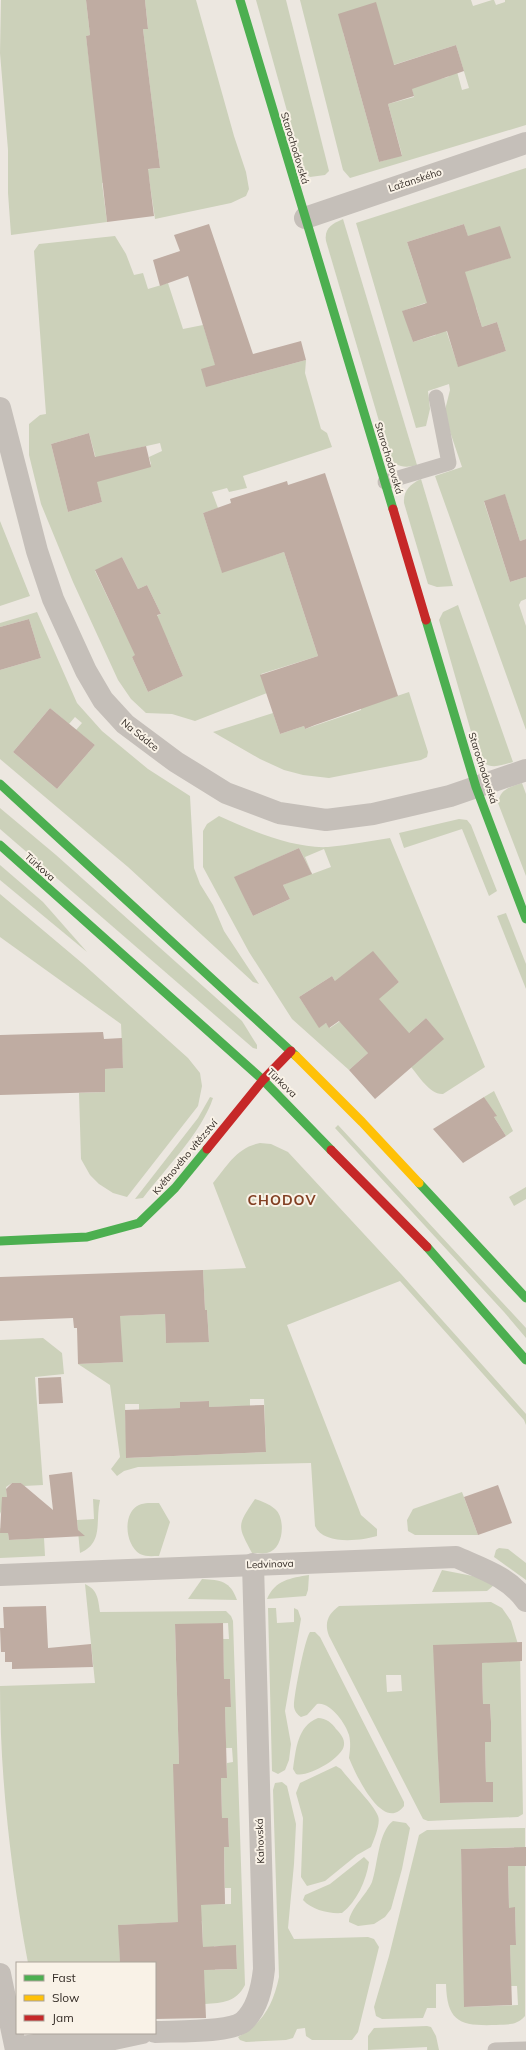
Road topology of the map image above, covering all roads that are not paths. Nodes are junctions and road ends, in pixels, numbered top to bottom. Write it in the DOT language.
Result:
graph roads {
  1 [pos="240,0"];
  2 [pos="526,143"];
  3 [pos="305,218"];
  4 [pos="436,397"];
  5 [pos="0,408"];
  6 [pos="385,482"];
  7 [pos="526,770"];
  8 [pos="0,784"];
  9 [pos="476,787"];
  10 [pos="0,845"];
  11 [pos="526,919"];
  12 [pos="291,1051"];
  13 [pos="263,1080"];
  14 [pos="0,1241"];
  15 [pos="526,1298"];
  16 [pos="526,1360"];
  17 [pos="253,1564"];
  18 [pos="0,1575"];
  19 [pos="526,1601"];
  20 [pos="0,1974"];
  21 [pos="156,2032"];
  22 [pos="137,2034"];
  23 [pos="16,2049"];
  24 [pos="526,2049"];
  25 [pos="495,2050"];
  1 -- 3 [label="main road, Starochodovská"];
  2 -- 3 [label="street, Lažanského"];
  3 -- 6 [label="main road, Starochodovská"];
  4 -- 6 [label="lane"];
  5 -- 9 [label="street, Na Sádce"];
  6 -- 9 [label="main road, Starochodovská"];
  7 -- 9 [label="street, Na Sádce"];
  8 -- 12 [label="main road"];
  9 -- 11 [label="main road, Starochodovská"];
  10 -- 13 [label="main road, Türkova"];
  12 -- 13 [label="main road, Květnového vítězství"];
  12 -- 15 [label="main road"];
  13 -- 14 [label="main road, Květnového vítězství"];
  13 -- 16 [label="main road, Türkova"];
  17 -- 18 [label="street, Ledvinova"];
  17 -- 19 [label="street, Ledvinova"];
  17 -- 21 [label="street, Kahovská"];
  20 -- 23 [label="street"];
  22 -- 23 [label="street"];
  24 -- 25 [label="lane"];
}
